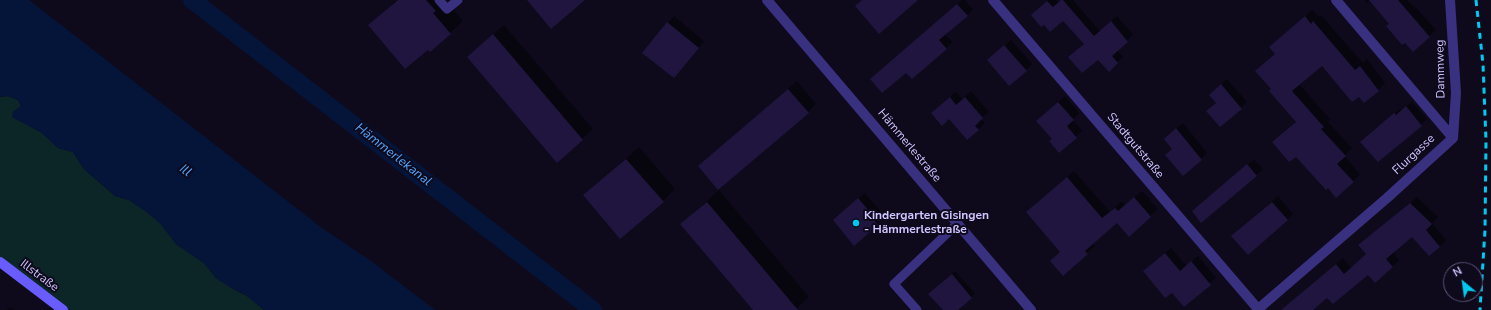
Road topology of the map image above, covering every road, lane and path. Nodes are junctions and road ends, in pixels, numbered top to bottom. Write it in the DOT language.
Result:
graph roads {
  1 [pos="439,0"];
  2 [pos="458,0"];
  3 [pos="767,0"];
  4 [pos="993,0"];
  5 [pos="1336,0"];
  6 [pos="1450,0"];
  7 [pos="1453,138"];
  8 [pos="957,224"];
  9 [pos="0,262"];
  10 [pos="63,310"];
  11 [pos="917,310"];
  12 [pos="1031,310"];
  13 [pos="1257,310"];
  1 -- 2 [label="lane"];
  3 -- 8 [label="street, Hämmerlestraße"];
  4 -- 13 [label="street, Stadtgutstraße"];
  5 -- 7 [label="street, Flurgasse"];
  6 -- 7 [label="street, Dammweg"];
  7 -- 13 [label="street, Flurgasse"];
  8 -- 11 [label="lane"];
  8 -- 12 [label="street, Hämmerlestraße"];
  9 -- 10 [label="main road, Illstraße"];
}
